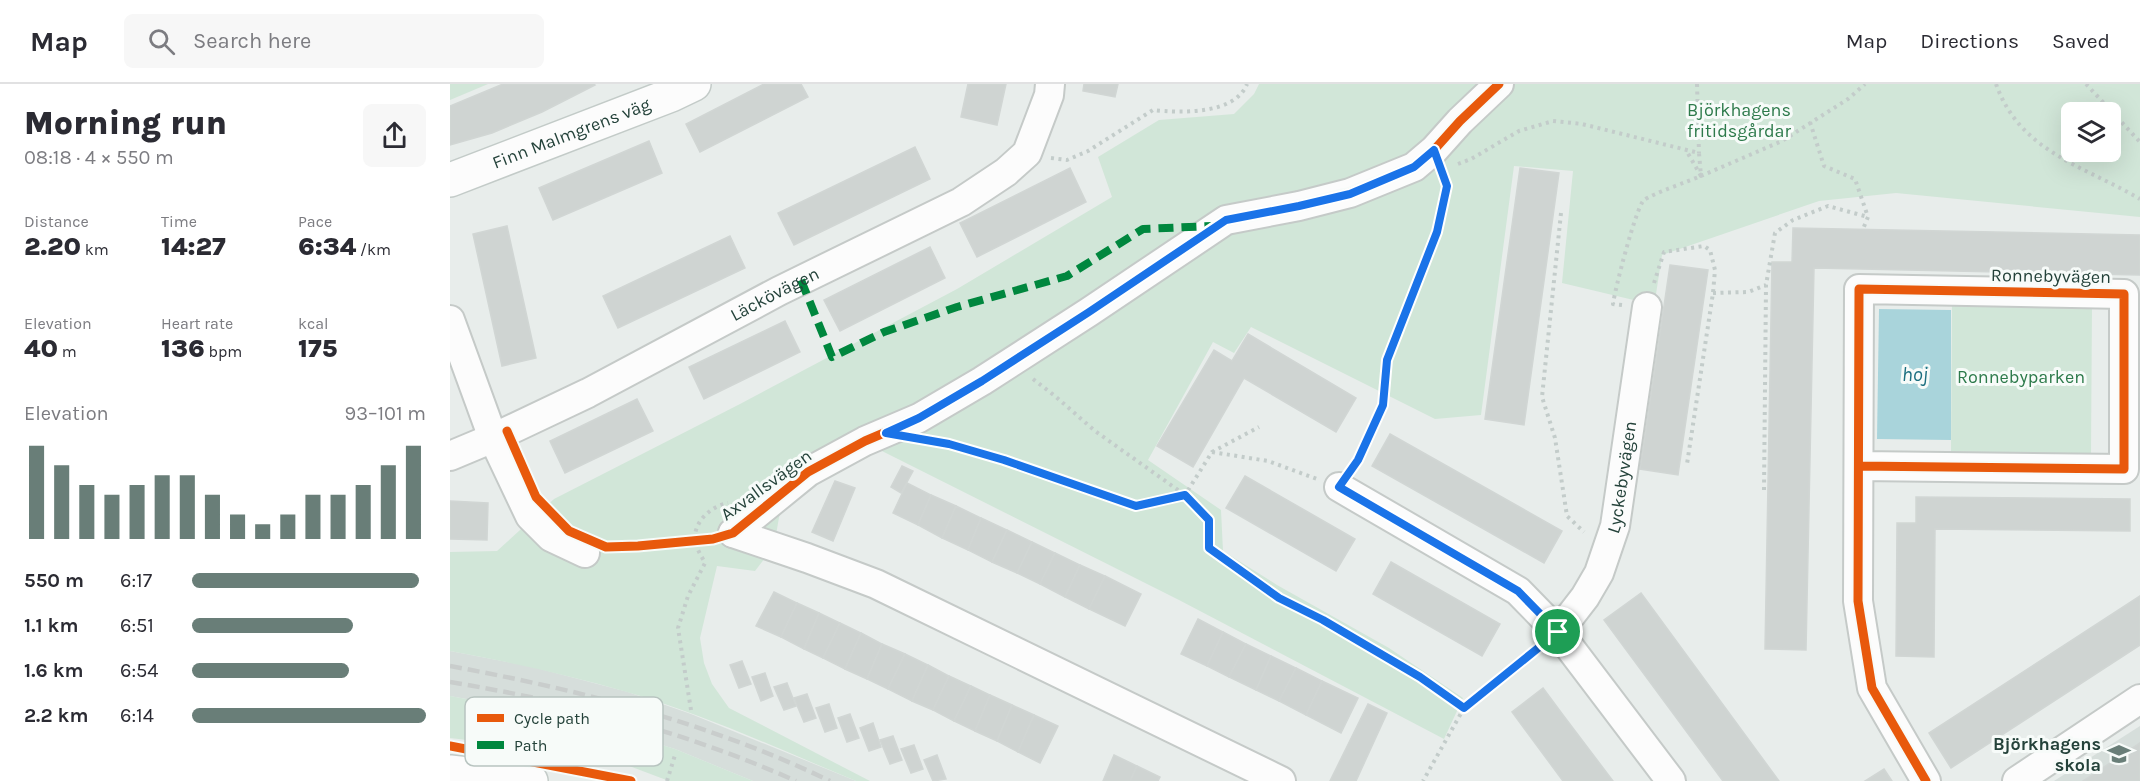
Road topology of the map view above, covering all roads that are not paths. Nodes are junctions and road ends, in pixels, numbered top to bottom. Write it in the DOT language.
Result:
graph roads {
  1 [pos="694,84"];
  2 [pos="1050,84"];
  3 [pos="1499,84"];
  4 [pos="450,180"];
  5 [pos="1647,311"];
  6 [pos="450,320"];
  7 [pos="493,438"];
  8 [pos="450,456"];
  9 [pos="1858,466"];
  10 [pos="1339,487"];
  11 [pos="596,550"];
  12 [pos="1558,632"];
  13 [pos="2140,699"];
  14 [pos="450,772"];
  15 [pos="531,781"];
  16 [pos="1281,781"];
  17 [pos="1671,781"];
  18 [pos="1926,781"];
  19 [pos="2017,781"];
  1 -- 4 [label="street, Finn Malmgrens väg"];
  2 -- 7 [label="street, Läckövägen"];
  3 -- 16 [label="street, Axvallsvägen"];
  5 -- 12 [label="street, Lyckebyvägen"];
  6 -- 7 [label="street"];
  7 -- 8 [label="street, Läckövägen"];
  7 -- 11 [label="street"];
  9 -- 9 [label="street, Ronnebyvägen"];
  9 -- 18 [label="street, Ronnebyvägen"];
  10 -- 12 [label="street"];
  12 -- 17 [label="street"];
  13 -- 19 [label="street"];
  14 -- 15 [label="street"];
}
